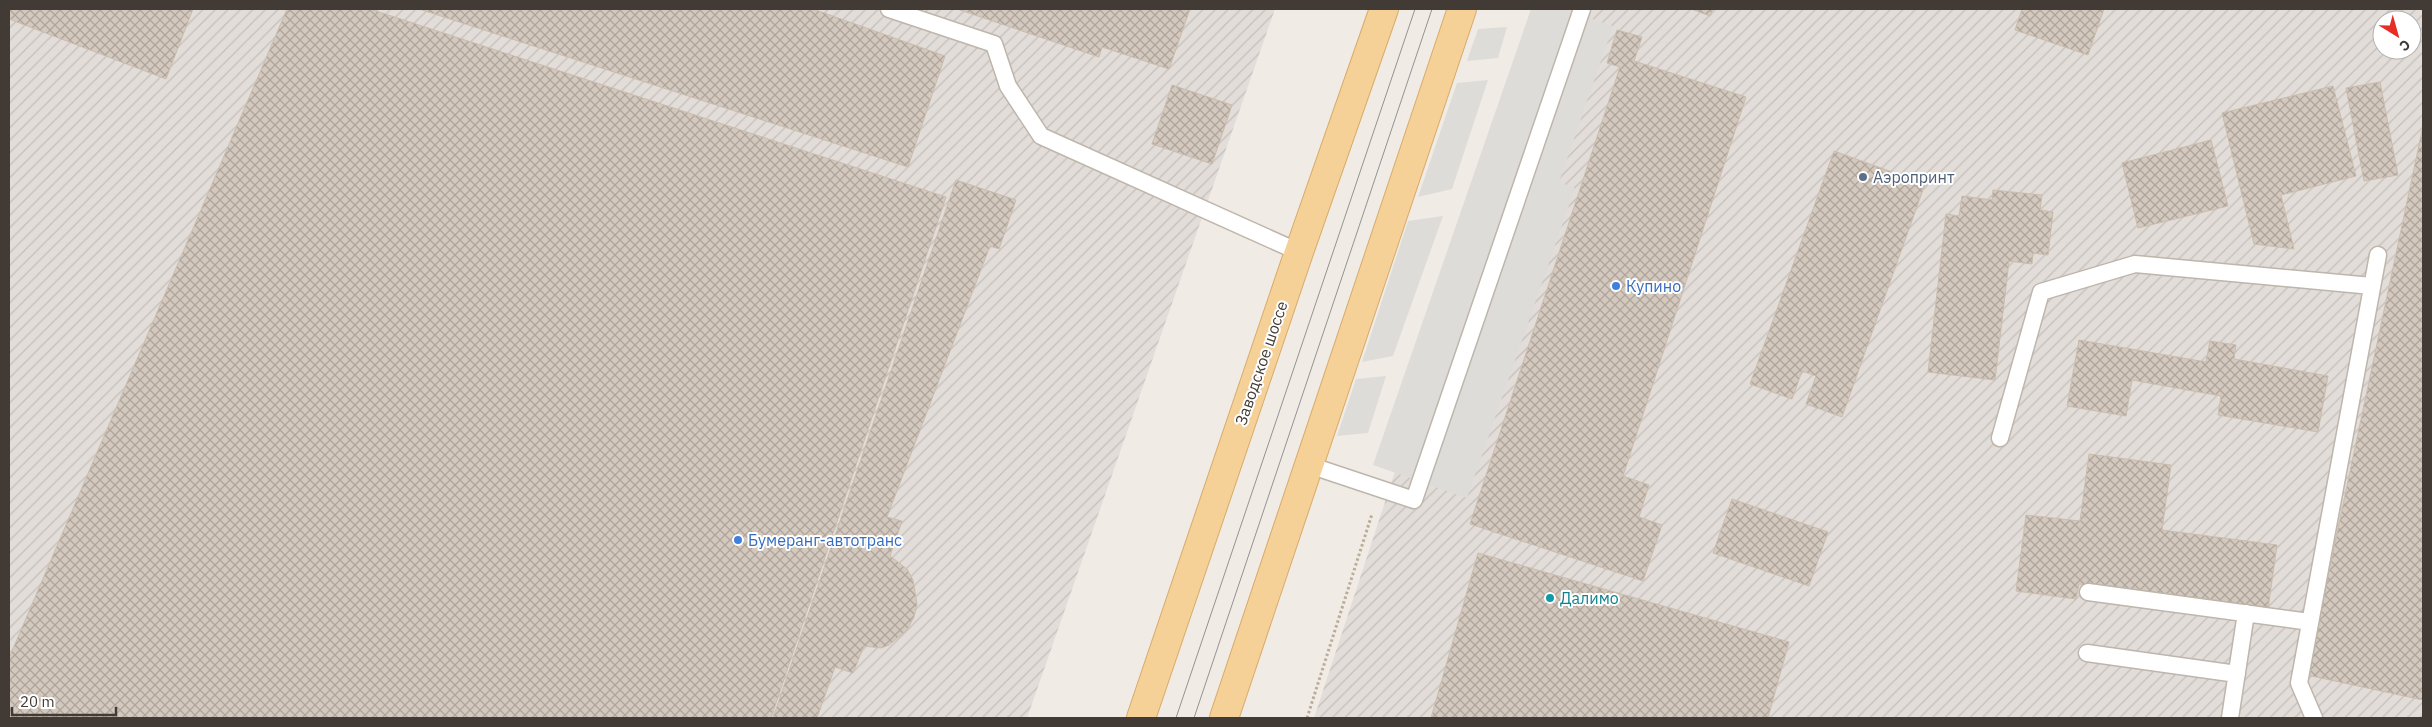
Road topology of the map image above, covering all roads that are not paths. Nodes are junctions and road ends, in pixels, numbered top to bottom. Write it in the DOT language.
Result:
graph roads {
  1 [pos="889,9"];
  2 [pos="1384,9"];
  3 [pos="1462,9"];
  4 [pos="1582,9"];
  5 [pos="1299,252"];
  6 [pos="2378,256"];
  7 [pos="2372,286"];
  8 [pos="2000,438"];
  9 [pos="1309,465"];
  10 [pos="2088,592"];
  11 [pos="2246,613"];
  12 [pos="2310,622"];
  13 [pos="2087,653"];
  14 [pos="2237,674"];
  15 [pos="1141,718"];
  16 [pos="1224,718"];
  17 [pos="2230,718"];
  18 [pos="2314,718"];
  1 -- 5 [label="lane"];
  2 -- 5 [label="main road, Заводское шоссе"];
  3 -- 9 [label="main road"];
  4 -- 9 [label="lane"];
  5 -- 15 [label="main road, Заводское шоссе"];
  6 -- 7 [label="lane"];
  7 -- 8 [label="lane"];
  7 -- 12 [label="lane"];
  9 -- 16 [label="main road"];
  10 -- 11 [label="lane"];
  11 -- 12 [label="lane"];
  11 -- 14 [label="lane"];
  12 -- 18 [label="lane"];
  13 -- 14 [label="lane"];
  14 -- 17 [label="lane"];
}
